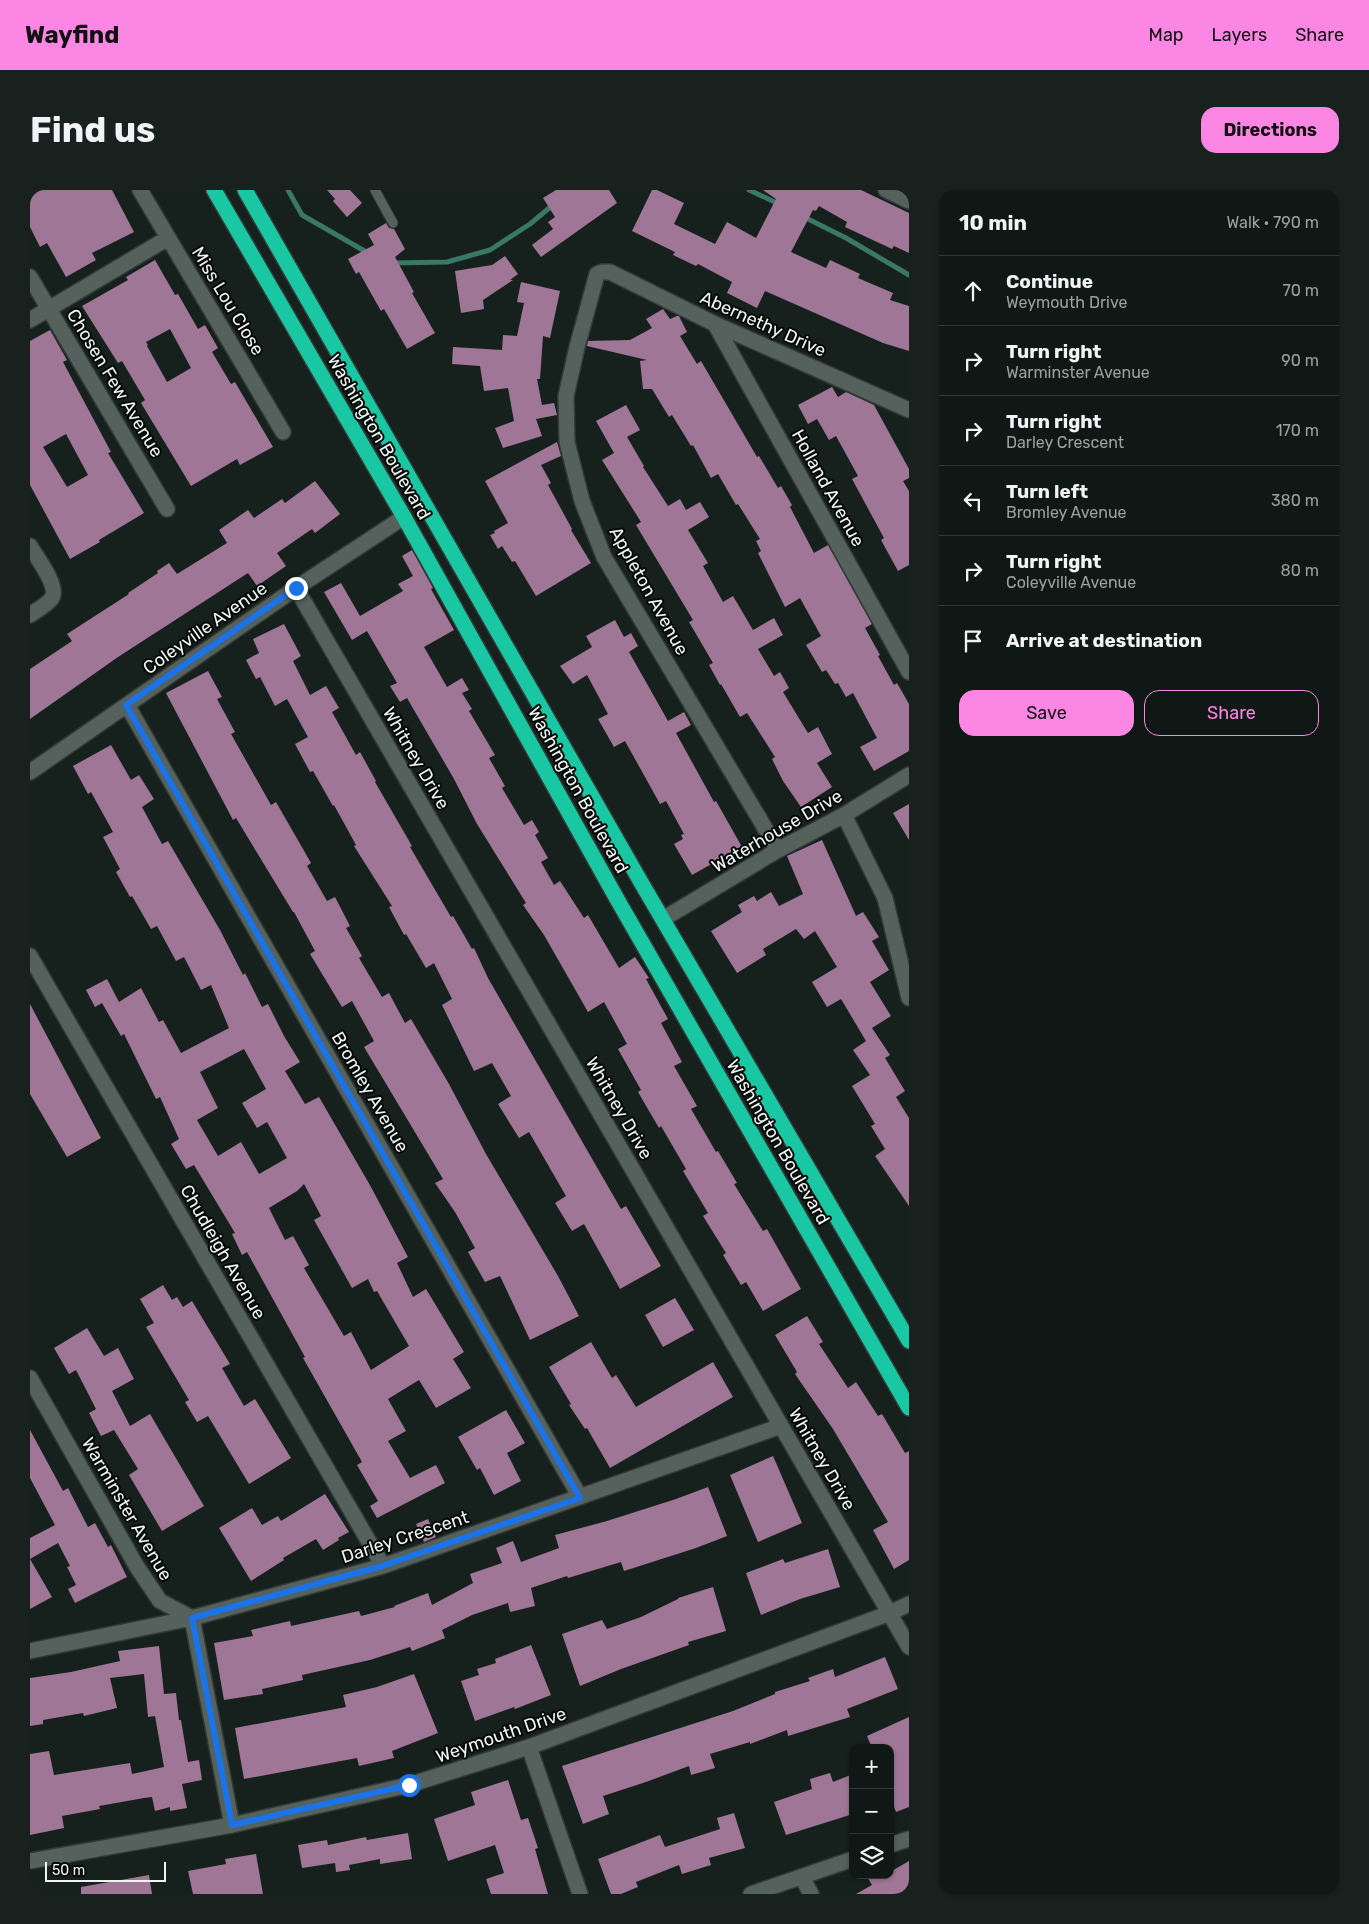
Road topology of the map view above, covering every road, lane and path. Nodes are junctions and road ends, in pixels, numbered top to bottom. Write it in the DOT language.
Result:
graph roads {
  1 [pos="140,190"];
  2 [pos="214,190"];
  3 [pos="244,190"];
  4 [pos="375,190"];
  5 [pos="886,190"];
  6 [pos="909,201"];
  7 [pos="393,223"];
  8 [pos="168,238"];
  9 [pos="602,272"];
  10 [pos="30,277"];
  11 [pos="49,309"];
  12 [pos="30,320"];
  13 [pos="715,324"];
  14 [pos="909,410"];
  15 [pos="283,432"];
  16 [pos="167,508"];
  17 [pos="404,518"];
  18 [pos="30,546"];
  19 [pos="296,588"];
  20 [pos="30,615"];
  21 [pos="909,672"];
  22 [pos="126,705"];
  23 [pos="30,772"];
  24 [pos="909,775"];
  25 [pos="844,815"];
  26 [pos="778,850"];
  27 [pos="663,919"];
  28 [pos="30,956"];
  29 [pos="909,998"];
  30 [pos="909,1341"];
  31 [pos="30,1378"];
  32 [pos="909,1408"];
  33 [pos="781,1426"];
  34 [pos="580,1498"];
  35 [pos="382,1566"];
  36 [pos="909,1604"];
  37 [pos="890,1614"];
  38 [pos="192,1618"];
  39 [pos="909,1647"];
  40 [pos="30,1651"];
  41 [pos="529,1747"];
  42 [pos="232,1825"];
  43 [pos="909,1839"];
  44 [pos="894,1844"];
  45 [pos="849,1860"];
  46 [pos="30,1861"];
  47 [pos="802,1877"];
  48 [pos="580,1894"];
  49 [pos="751,1894"];
  50 [pos="811,1894"];
  1 -- 8 [label="street, Miss Lou Close"];
  2 -- 17 [label="highway, Washington Boulevard"];
  3 -- 27 [label="highway, Washington Boulevard"];
  4 -- 7 [label="lane"];
  5 -- 6 [label="street"];
  8 -- 11 [label="street"];
  8 -- 15 [label="street, Miss Lou Close"];
  9 -- 13 [label="street, Abernethy Drive"];
  9 -- 26 [label="street, Appleton Avenue"];
  10 -- 11 [label="street, Chosen Few Avenue"];
  11 -- 12 [label="street"];
  11 -- 16 [label="street, Chosen Few Avenue"];
  13 -- 14 [label="street, Abernethy Drive"];
  13 -- 21 [label="street, Holland Avenue"];
  17 -- 19 [label="street, Coleyville Avenue"];
  17 -- 32 [label="highway, Washington Boulevard"];
  18 -- 20 [label="street"];
  19 -- 22 [label="street, Coleyville Avenue"];
  19 -- 33 [label="street, Whitney Drive"];
  22 -- 23 [label="street, Coleyville Avenue"];
  22 -- 34 [label="street, Bromley Avenue"];
  24 -- 25 [label="street, Waterhouse Drive"];
  25 -- 26 [label="street, Waterhouse Drive"];
  25 -- 29 [label="street"];
  26 -- 27 [label="street, Waterhouse Drive"];
  27 -- 30 [label="highway, Washington Boulevard"];
  28 -- 35 [label="street, Chudleigh Avenue"];
  31 -- 38 [label="street, Warminster Avenue"];
  33 -- 34 [label="street, Darley Crescent"];
  33 -- 37 [label="street, Whitney Drive"];
  34 -- 35 [label="street, Darley Crescent"];
  35 -- 38 [label="street, Darley Crescent"];
  36 -- 37 [label="street, Weymouth Drive"];
  37 -- 39 [label="street, Whitney Drive"];
  37 -- 41 [label="street, Weymouth Drive"];
  38 -- 40 [label="street, Darley Crescent"];
  38 -- 42 [label="street"];
  41 -- 42 [label="street, Weymouth Drive"];
  41 -- 48 [label="street"];
  42 -- 46 [label="street, Weymouth Drive"];
  43 -- 44 [label="street"];
  45 -- 47 [label="street"];
  47 -- 49 [label="street"];
  47 -- 50 [label="street"];
}
